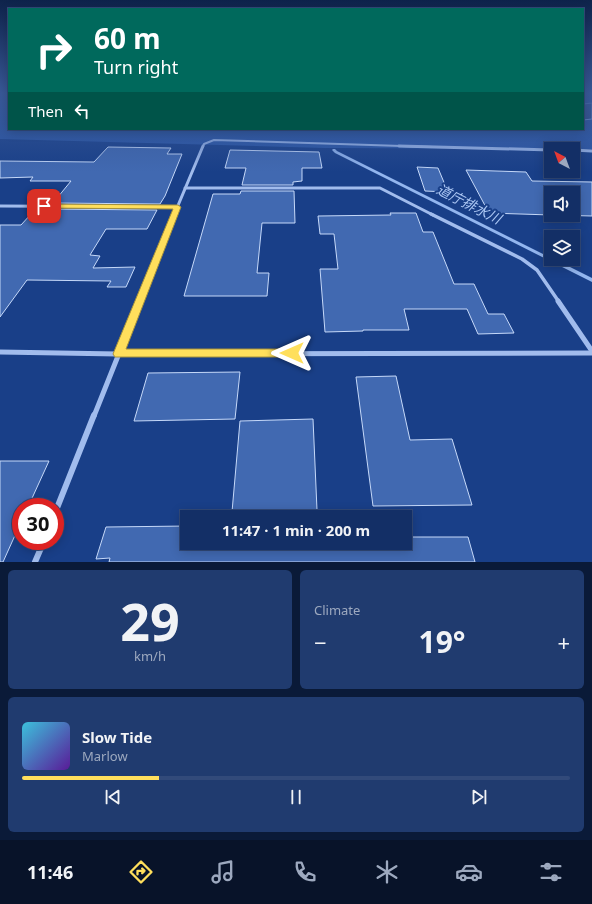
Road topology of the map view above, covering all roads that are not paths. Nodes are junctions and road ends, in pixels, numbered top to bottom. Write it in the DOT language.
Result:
graph roads {
  1 [pos="544,150"];
  2 [pos="580,150"];
  3 [pos="592,151"];
  4 [pos="185,188"];
  5 [pos="0,206"];
  6 [pos="178,207"];
  7 [pos="0,352"];
  8 [pos="592,352"];
  9 [pos="118,354"];
  10 [pos="61,498"];
  11 [pos="40,550"];
  12 [pos="35,562"];
  1 -- 4 [label="street"];
  2 -- 3 [label="street"];
  4 -- 6 [label="street"];
  4 -- 8 [label="street"];
  5 -- 6 [label="street"];
  6 -- 9 [label="street"];
  7 -- 9 [label="street"];
  8 -- 9 [label="street"];
  9 -- 10 [label="street"];
  11 -- 12 [label="street"];
}
